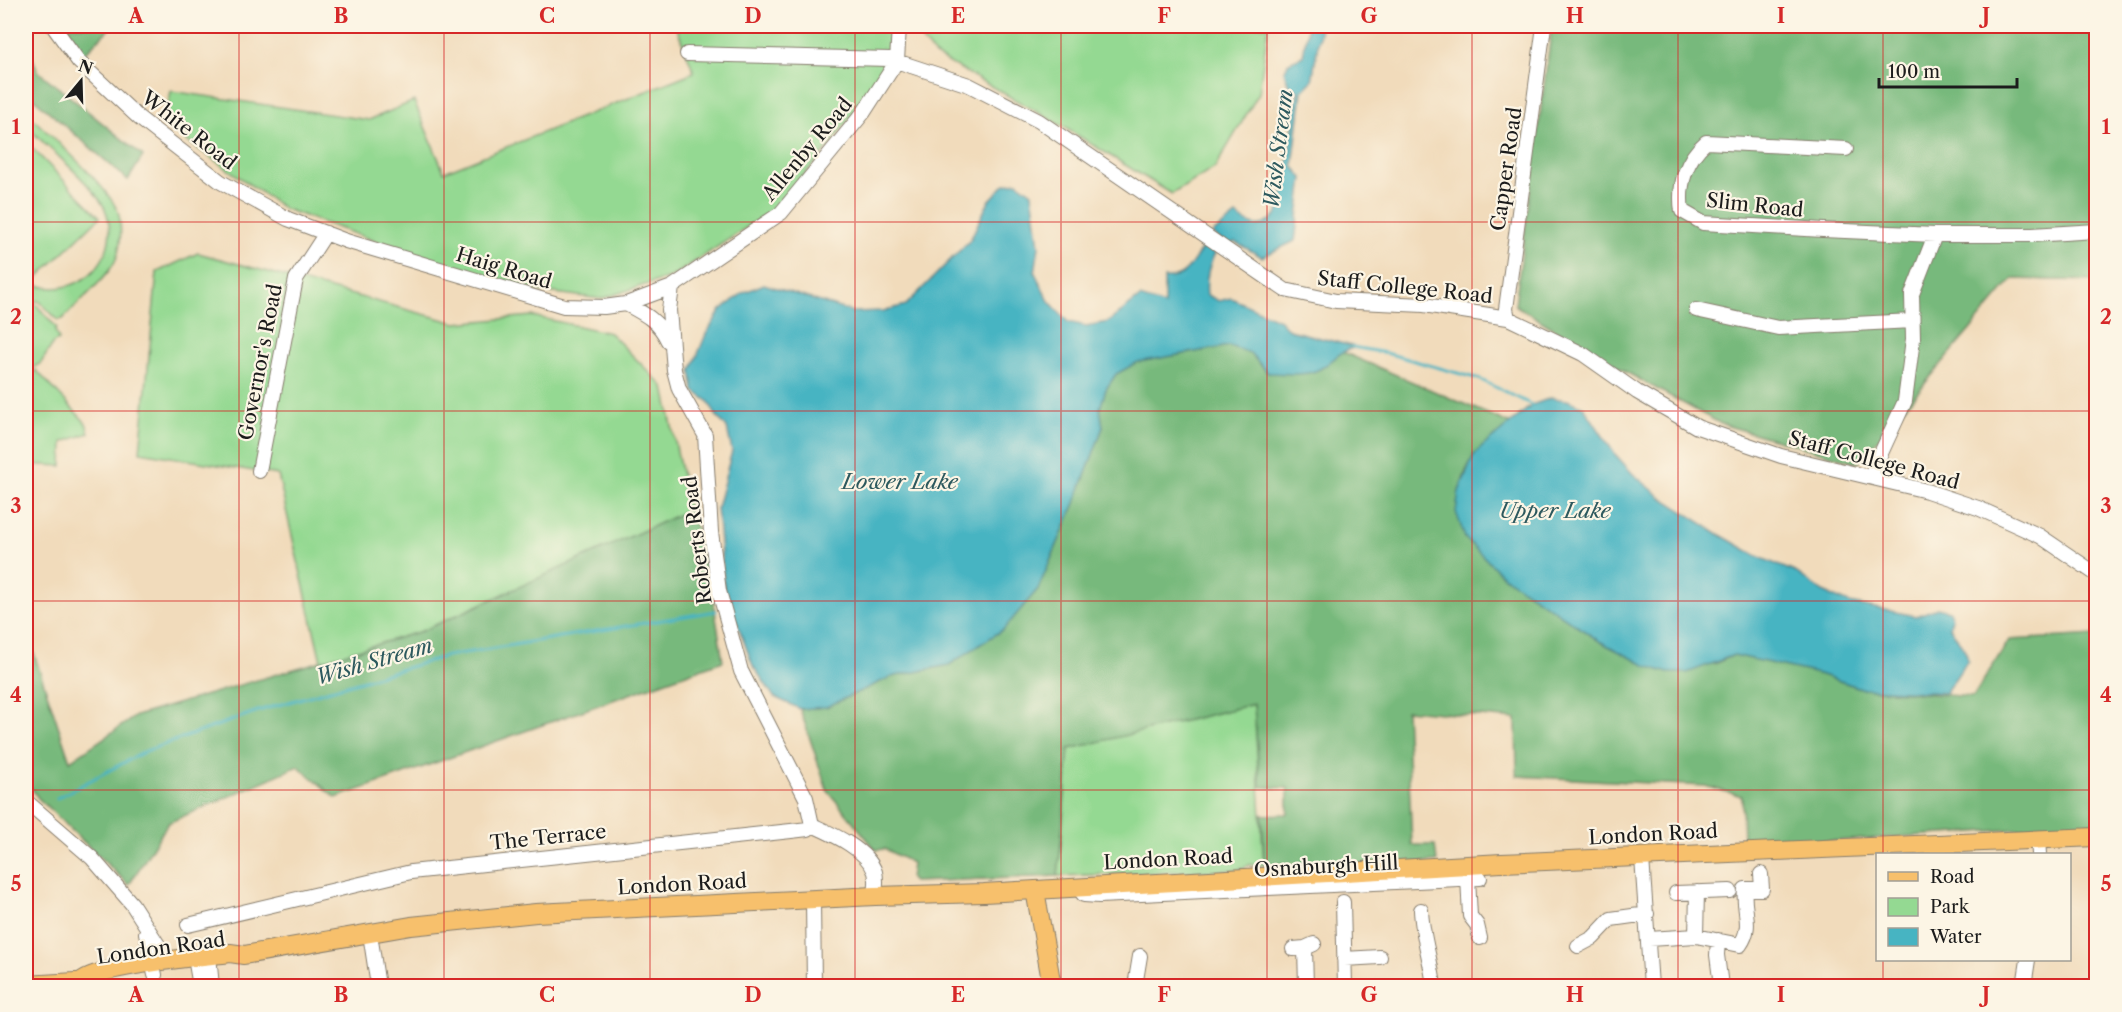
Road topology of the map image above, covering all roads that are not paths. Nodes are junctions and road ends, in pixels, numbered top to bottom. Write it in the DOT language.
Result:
graph roads {
  1 [pos="53,26"];
  2 [pos="899,26"];
  3 [pos="1544,26"];
  4 [pos="687,54"];
  5 [pos="897,61"];
  6 [pos="1846,149"];
  7 [pos="2097,231"];
  8 [pos="326,233"];
  9 [pos="1935,235"];
  10 [pos="672,288"];
  11 [pos="626,304"];
  12 [pos="1696,310"];
  13 [pos="1508,318"];
  14 [pos="1912,321"];
  15 [pos="670,347"];
  16 [pos="259,471"];
  17 [pos="1870,477"];
  18 [pos="2097,574"];
  19 [pos="26,801"];
  20 [pos="812,825"];
  21 [pos="2097,837"];
  22 [pos="2039,847"];
  23 [pos="1642,858"];
  24 [pos="1761,874"];
  25 [pos="1473,875"];
  26 [pos="1035,890"];
  27 [pos="1730,891"];
  28 [pos="1697,892"];
  29 [pos="1676,893"];
  30 [pos="875,896"];
  31 [pos="813,900"];
  32 [pos="1343,902"];
  33 [pos="1647,914"];
  34 [pos="1417,918"];
  35 [pos="145,925"];
  36 [pos="188,925"];
  37 [pos="370,934"];
  38 [pos="1696,936"];
  39 [pos="1480,938"];
  40 [pos="1649,939"];
  41 [pos="1718,940"];
  42 [pos="1578,946"];
  43 [pos="1304,947"];
  44 [pos="1140,956"];
  45 [pos="1380,957"];
  46 [pos="1344,959"];
  47 [pos="2028,961"];
  48 [pos="198,966"];
  49 [pos="154,970"];
  50 [pos="26,985"];
  51 [pos="212,987"];
  52 [pos="378,987"];
  53 [pos="814,987"];
  54 [pos="1052,987"];
  55 [pos="1135,987"];
  56 [pos="1306,987"];
  57 [pos="1345,987"];
  58 [pos="1434,987"];
  59 [pos="1651,987"];
  60 [pos="1721,987"];
  61 [pos="2024,987"];
  1 -- 8 [label="street, White Road"];
  2 -- 5 [label="street"];
  3 -- 13 [label="street, Capper Road"];
  4 -- 5 [label="street, Staff College Road"];
  5 -- 10 [label="street, Allenby Road"];
  5 -- 13 [label="street, Staff College Road"];
  6 -- 9 [label="street, Slim Road"];
  7 -- 9 [label="street, Slim Road"];
  8 -- 11 [label="street, Haig Road"];
  8 -- 16 [label="street, Governor's Road"];
  9 -- 14 [label="street"];
  10 -- 11 [label="street, Haig Road"];
  10 -- 15 [label="street"];
  11 -- 15 [label="street"];
  12 -- 14 [label="street"];
  13 -- 17 [label="street, Staff College Road"];
  14 -- 17 [label="street"];
  15 -- 20 [label="street, Roberts Road"];
  17 -- 18 [label="street, Staff College Road"];
  19 -- 35 [label="street"];
  20 -- 30 [label="street"];
  20 -- 36 [label="street, The Terrace"];
  21 -- 22 [label="main road, London Road"];
  22 -- 23 [label="main road, London Road"];
  23 -- 25 [label="main road, London Road"];
  23 -- 33 [label="street"];
  24 -- 41 [label="street"];
  25 -- 26 [label="main road, London Road"];
  25 -- 39 [label="street"];
  26 -- 30 [label="main road, London Road"];
  26 -- 54 [label="main road"];
  27 -- 28 [label="street"];
  28 -- 29 [label="street"];
  28 -- 38 [label="street"];
  30 -- 31 [label="main road, London Road"];
  31 -- 37 [label="main road, London Road"];
  31 -- 53 [label="street"];
  32 -- 46 [label="street"];
  33 -- 40 [label="street"];
  33 -- 42 [label="street"];
  34 -- 58 [label="street"];
  35 -- 48 [label="street"];
  35 -- 49 [label="street"];
  37 -- 48 [label="main road, London Road"];
  37 -- 52 [label="street"];
  38 -- 40 [label="street"];
  38 -- 41 [label="street"];
  40 -- 59 [label="street"];
  41 -- 60 [label="street"];
  43 -- 56 [label="street"];
  44 -- 55 [label="street"];
  45 -- 46 [label="street"];
  46 -- 57 [label="street"];
  47 -- 61 [label="street"];
  48 -- 49 [label="main road, London Road"];
  48 -- 51 [label="street"];
  49 -- 50 [label="main road, London Road"];
}
